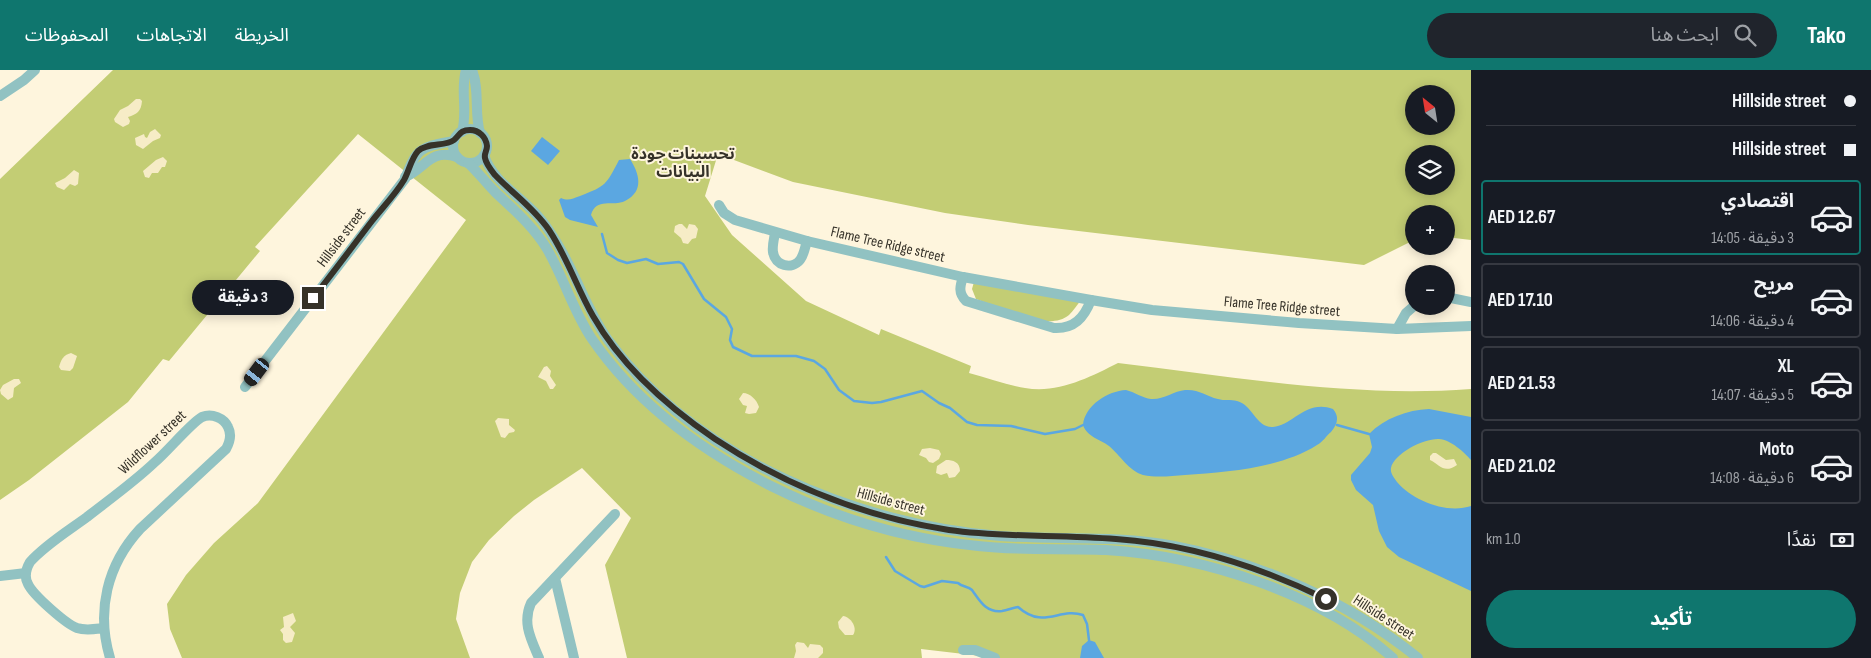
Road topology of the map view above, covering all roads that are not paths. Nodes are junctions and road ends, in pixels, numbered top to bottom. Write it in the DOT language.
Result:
graph roads {
  1 [pos="35,70"];
  2 [pos="466,70"];
  3 [pos="472,70"];
  4 [pos="0,96"];
  5 [pos="462,132"];
  6 [pos="480,133"];
  7 [pos="454,141"];
  8 [pos="428,146"];
  9 [pos="416,155"];
  10 [pos="484,155"];
  11 [pos="456,157"];
  12 [pos="429,160"];
  13 [pos="468,163"];
  14 [pos="405,177"];
  15 [pos="719,205"];
  16 [pos="775,233"];
  17 [pos="807,241"];
  18 [pos="963,277"];
  19 [pos="1455,299"];
  20 [pos="1091,300"];
  21 [pos="1471,302"];
  22 [pos="1405,315"];
  23 [pos="1471,326"];
  24 [pos="1397,329"];
  25 [pos="245,387"];
  26 [pos="725,445"];
  27 [pos="718,456"];
  28 [pos="615,514"];
  29 [pos="26,574"];
  30 [pos="0,576"];
  31 [pos="555,578"];
  32 [pos="104,628"];
  33 [pos="963,650"];
  34 [pos="110,658"];
  35 [pos="539,658"];
  36 [pos="574,658"];
  37 [pos="995,658"];
  38 [pos="1394,658"];
  39 [pos="1418,658"];
  1 -- 4 [label="street"];
  2 -- 5 [label="street"];
  3 -- 6 [label="street, Hillside street"];
  5 -- 6 [label="street"];
  5 -- 7 [label="street"];
  6 -- 10 [label="street, Hillside street"];
  7 -- 8 [label="street, Hillside street"];
  7 -- 11 [label="street"];
  8 -- 9 [label="street, Hillside street"];
  8 -- 12 [label="street"];
  9 -- 12 [label="street"];
  9 -- 14 [label="street, Hillside street"];
  10 -- 13 [label="street"];
  10 -- 26 [label="street, Hillside street"];
  11 -- 12 [label="street, Hillside street"];
  11 -- 13 [label="street, Hillside street"];
  12 -- 14 [label="street, Hillside street"];
  13 -- 27 [label="street, Hillside street"];
  14 -- 25 [label="street, Hillside street"];
  15 -- 16 [label="street, Flame Tree Ridge street"];
  16 -- 17 [label="street, Flame Tree Ridge street"];
  16 -- 17 [label="street, Flame Tree Ridge street"];
  17 -- 18 [label="street, Flame Tree Ridge street"];
  18 -- 20 [label="street, Flame Tree Ridge street"];
  18 -- 20 [label="street"];
  19 -- 21 [label="street"];
  20 -- 24 [label="street, Flame Tree Ridge street"];
  22 -- 24 [label="street"];
  23 -- 24 [label="street, Flame Tree Ridge street"];
  26 -- 27 [label="street"];
  26 -- 39 [label="street, Hillside street"];
  27 -- 38 [label="street, Hillside street"];
  28 -- 31 [label="street"];
  29 -- 30 [label="street"];
  29 -- 32 [label="street"];
  29 -- 32 [label="street, Wildflower street"];
  31 -- 35 [label="street"];
  31 -- 36 [label="street"];
  32 -- 34 [label="street, Wildflower street"];
  33 -- 37 [label="street"];
}
